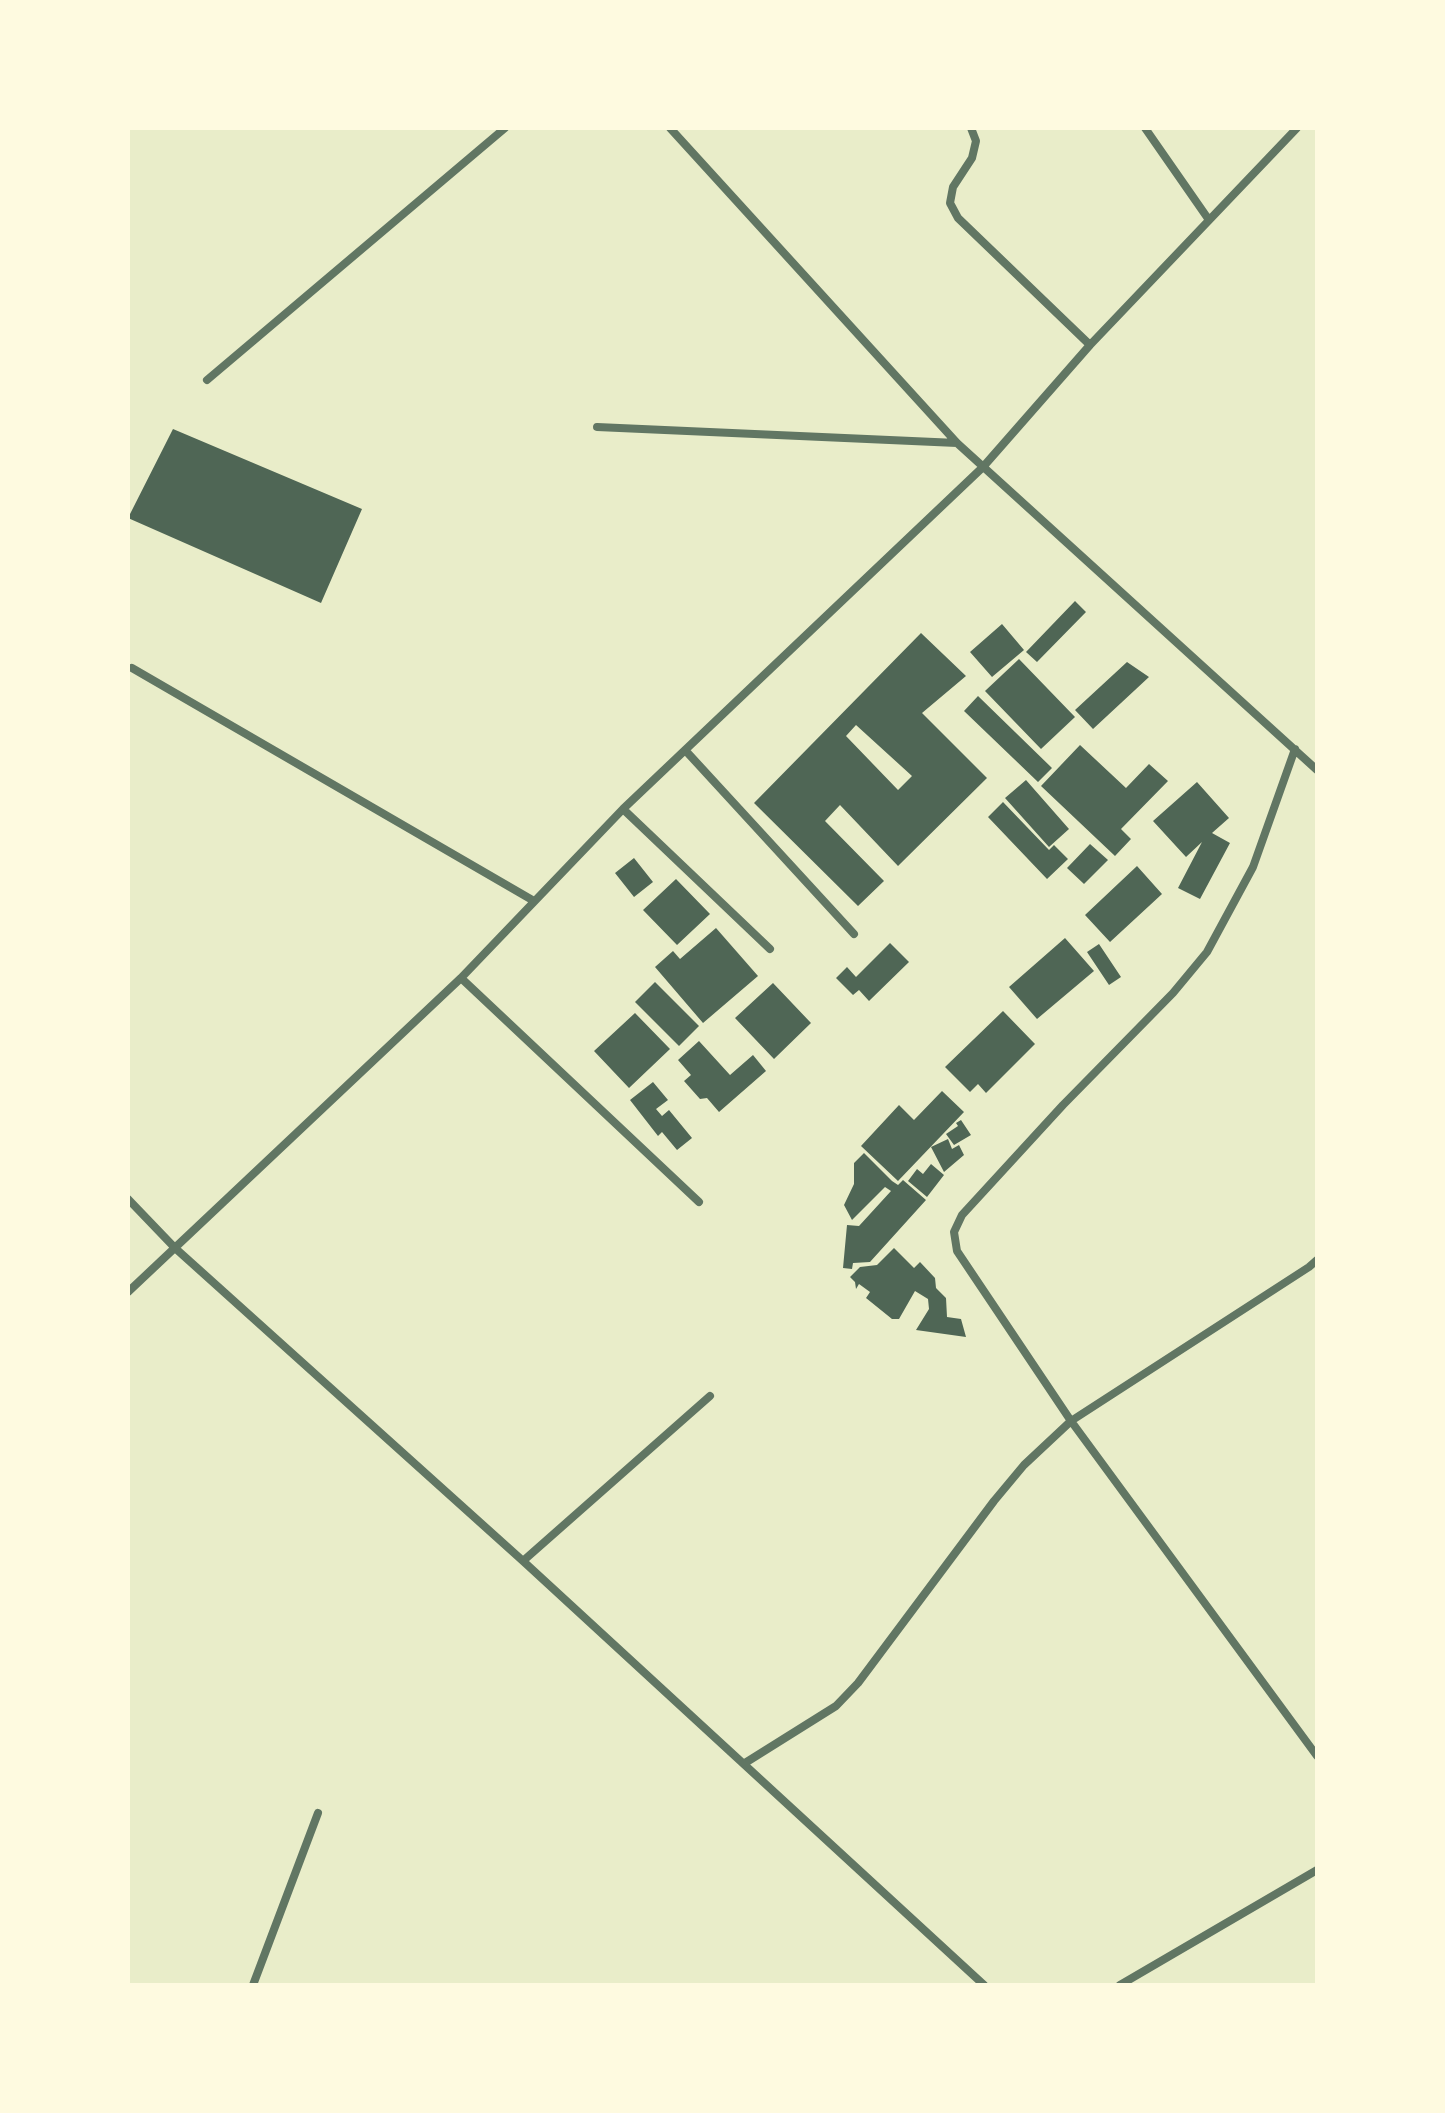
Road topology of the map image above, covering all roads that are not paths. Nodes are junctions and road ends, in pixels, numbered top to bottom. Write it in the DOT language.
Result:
graph roads {
  1 [pos="505,128"];
  2 [pos="670,128"];
  3 [pos="971,128"];
  4 [pos="1145,128"];
  5 [pos="1297,128"];
  6 [pos="1209,220"];
  7 [pos="1090,345"];
  8 [pos="207,380"];
  9 [pos="597,427"];
  10 [pos="957,443"];
  11 [pos="983,467"];
  12 [pos="132,668"];
  13 [pos="1295,749"];
  14 [pos="685,750"];
  15 [pos="1317,770"];
  16 [pos="623,809"];
  17 [pos="534,901"];
  18 [pos="854,934"];
  19 [pos="770,949"];
  20 [pos="461,978"];
  21 [pos="128,1199"];
  22 [pos="699,1202"];
  23 [pos="175,1248"];
  24 [pos="1317,1260"];
  25 [pos="1309,1267"];
  26 [pos="1317,1276"];
  27 [pos="128,1292"];
  28 [pos="710,1396"];
  29 [pos="1071,1421"];
  30 [pos="523,1561"];
  31 [pos="1317,1756"];
  32 [pos="745,1763"];
  33 [pos="318,1813"];
  34 [pos="1317,1870"];
  35 [pos="253,1985"];
  36 [pos="984,1985"];
  37 [pos="1120,1985"];
  1 -- 8 [label="street"];
  2 -- 10 [label="street"];
  3 -- 7 [label="street"];
  4 -- 6 [label="street"];
  5 -- 6 [label="street"];
  6 -- 7 [label="street"];
  7 -- 11 [label="street"];
  9 -- 10 [label="street"];
  10 -- 11 [label="street"];
  11 -- 13 [label="street"];
  11 -- 14 [label="street"];
  12 -- 17 [label="street"];
  13 -- 15 [label="street"];
  13 -- 29 [label="street"];
  14 -- 16 [label="street"];
  14 -- 18 [label="street"];
  16 -- 17 [label="street"];
  16 -- 19 [label="street"];
  17 -- 20 [label="street"];
  20 -- 22 [label="street"];
  20 -- 23 [label="street"];
  21 -- 23 [label="street"];
  23 -- 27 [label="street"];
  23 -- 30 [label="street"];
  24 -- 25 [label="street"];
  25 -- 26 [label="street"];
  25 -- 29 [label="street"];
  28 -- 30 [label="street"];
  29 -- 31 [label="street"];
  29 -- 32 [label="street"];
  30 -- 32 [label="street"];
  32 -- 36 [label="street"];
  33 -- 35 [label="street"];
  34 -- 37 [label="street"];
}
